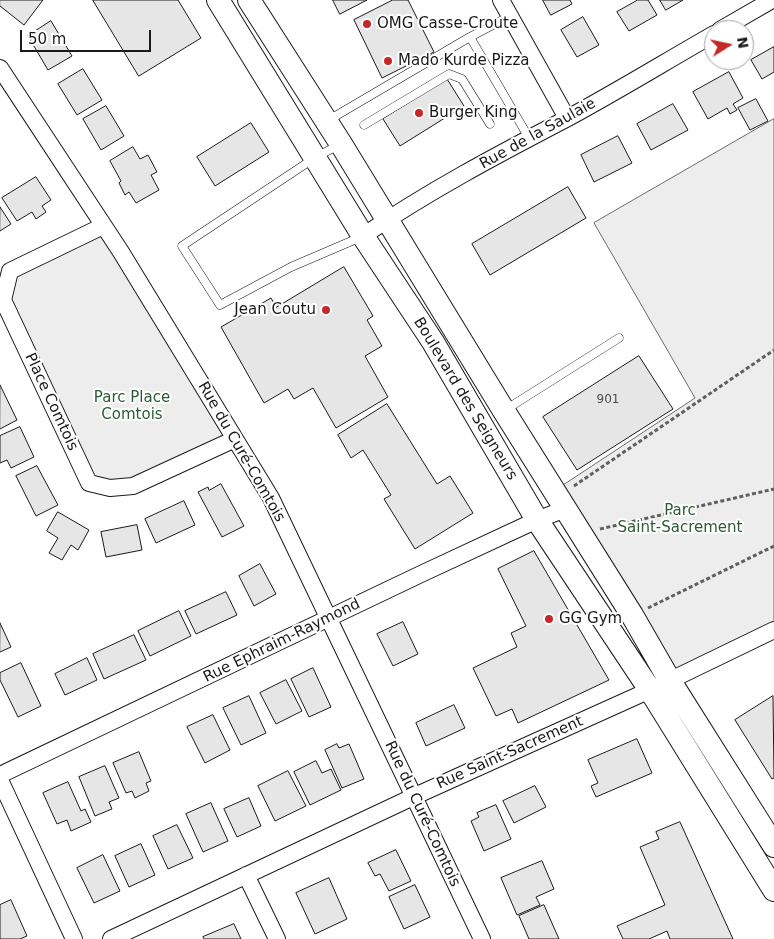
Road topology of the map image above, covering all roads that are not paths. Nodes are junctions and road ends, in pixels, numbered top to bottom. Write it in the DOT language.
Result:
graph roads {
  1 [pos="218,0"];
  2 [pos="249,0"];
  3 [pos="501,0"];
  4 [pos="772,0"];
  5 [pos="510,16"];
  6 [pos="737,20"];
  7 [pos="470,36"];
  8 [pos="704,40"];
  9 [pos="0,68"];
  10 [pos="567,118"];
  11 [pos="326,122"];
  12 [pos="490,124"];
  13 [pos="364,125"];
  14 [pos="529,138"];
  15 [pos="341,144"];
  16 [pos="316,157"];
  17 [pos="386,220"];
  18 [pos="103,226"];
  19 [pos="363,236"];
  20 [pos="619,338"];
  21 [pos="504,411"];
  22 [pos="235,439"];
  23 [pos="567,499"];
  24 [pos="537,520"];
  25 [pos="328,619"];
  26 [pos="774,630"];
  27 [pos="670,681"];
  28 [pos="650,690"];
  29 [pos="0,775"];
  30 [pos="0,780"];
  31 [pos="735,784"];
  32 [pos="415,796"];
  33 [pos="716,796"];
  34 [pos="768,837"];
  35 [pos="743,840"];
  36 [pos="246,875"];
  37 [pos="774,890"];
  38 [pos="74,939"];
  39 [pos="111,939"];
  40 [pos="277,939"];
  41 [pos="482,939"];
  1 -- 16 [label="main road, Boulevard des Seigneurs"];
  2 -- 11 [label="main road, Boulevard des Seigneurs"];
  3 -- 5 [label="street"];
  4 -- 6 [label="street"];
  5 -- 7 [label="lane"];
  5 -- 10 [label="street"];
  7 -- 11 [label="lane"];
  7 -- 14 [label="lane"];
  8 -- 10 [label="street, Rue de la Saulaie"];
  9 -- 18 [label="street, Rue du Curé-Comtois"];
  10 -- 14 [label="street, Rue de la Saulaie"];
  11 -- 15 [label="main road, Boulevard des Seigneurs"];
  12 -- 13 [label="lane"];
  14 -- 17 [label="street, Rue de la Saulaie"];
  15 -- 16 [label="lane"];
  15 -- 17 [label="main road, Boulevard des Seigneurs"];
  16 -- 19 [label="main road, Boulevard des Seigneurs"];
  16 -- 19 [label="lane"];
  17 -- 19 [label="street, Rue de la Saulaie"];
  17 -- 21 [label="main road, Boulevard des Seigneurs"];
  18 -- 22 [label="street, Rue du Curé-Comtois"];
  18 -- 22 [label="street, Place Comtois"];
  19 -- 24 [label="main road, Boulevard des Seigneurs"];
  20 -- 21 [label="lane"];
  21 -- 23 [label="main road, Boulevard des Seigneurs"];
  22 -- 25 [label="street, Rue du Curé-Comtois"];
  23 -- 24 [label="street, Rue Ephraim-Raymond"];
  23 -- 27 [label="main road, Boulevard des Seigneurs"];
  24 -- 25 [label="street, Rue Ephraim-Raymond"];
  24 -- 28 [label="main road, Boulevard des Seigneurs"];
  25 -- 29 [label="street, Rue Ephraim-Raymond"];
  25 -- 32 [label="street, Rue du Curé-Comtois"];
  26 -- 27 [label="street, Rue Saint-Sacrement"];
  27 -- 28 [label="street, Rue Saint-Sacrement"];
  27 -- 31 [label="main road, Boulevard des Seigneurs"];
  28 -- 32 [label="street, Rue Saint-Sacrement"];
  28 -- 33 [label="main road, Boulevard des Seigneurs"];
  30 -- 38 [label="street"];
  31 -- 33 [label="main road"];
  31 -- 34 [label="main road, Boulevard des Seigneurs"];
  32 -- 36 [label="street, Rue Saint-Sacrement"];
  32 -- 41 [label="street, Rue du Curé-Comtois"];
  33 -- 35 [label="main road, Boulevard des Seigneurs"];
  34 -- 35 [label="main road, Boulevard des Seigneurs"];
  35 -- 37 [label="main road, Boulevard des Seigneurs"];
  36 -- 39 [label="street, Rue Saint-Sacrement"];
  36 -- 40 [label="street"];
}
